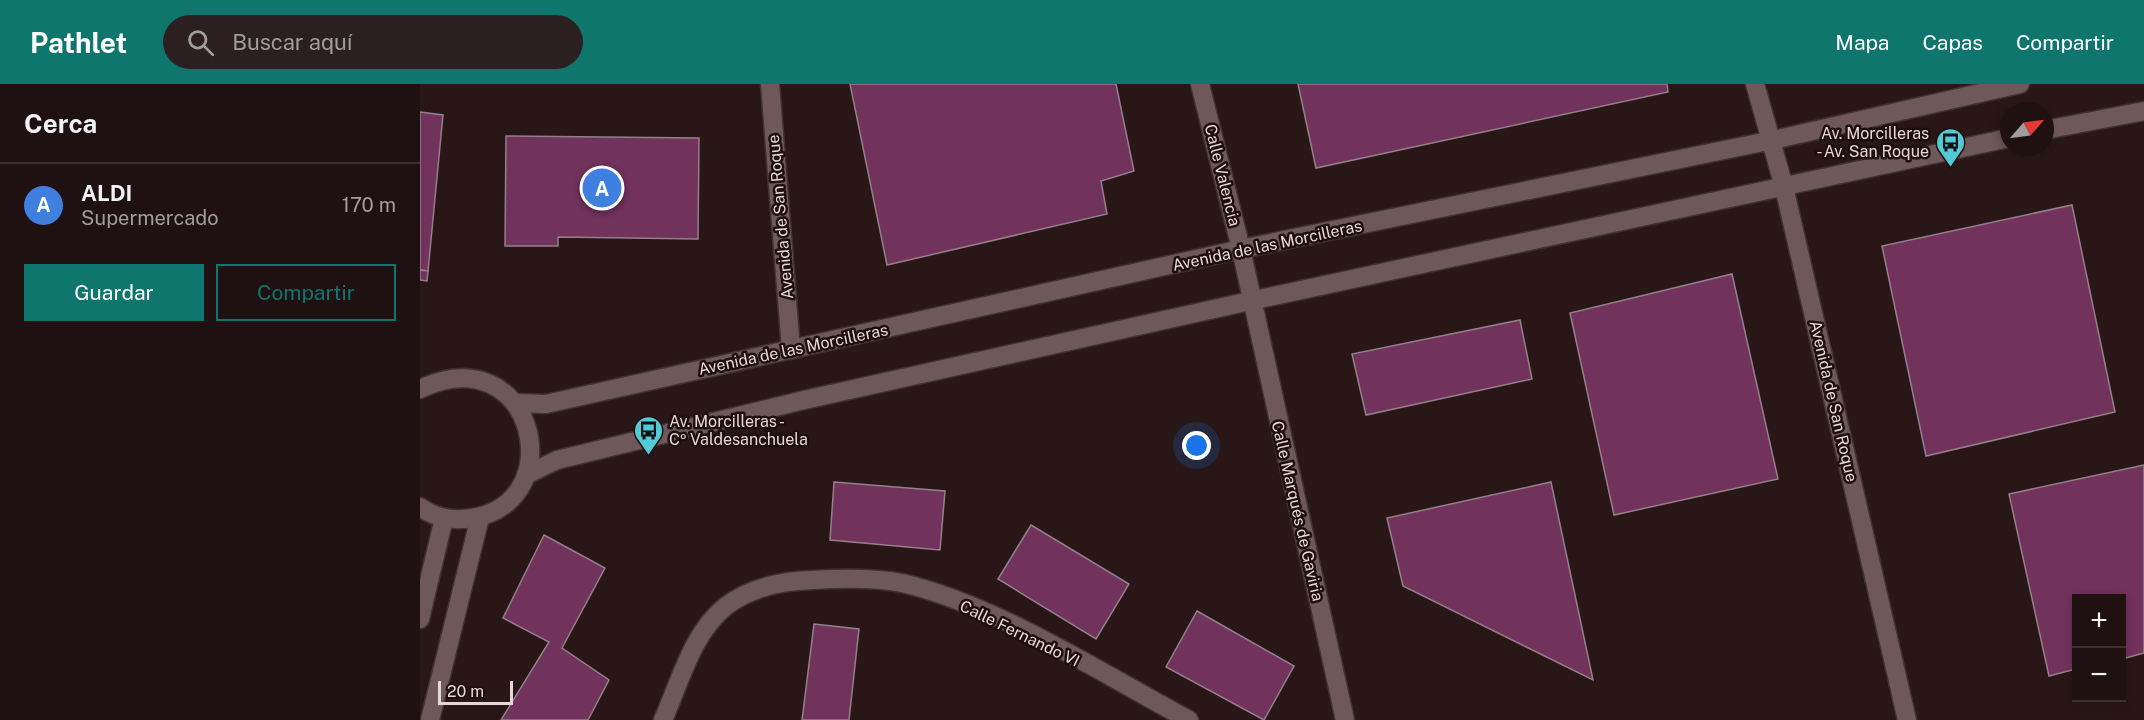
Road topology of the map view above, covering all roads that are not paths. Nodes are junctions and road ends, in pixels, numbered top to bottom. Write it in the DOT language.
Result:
graph roads {
  1 [pos="770,84"];
  2 [pos="1200,84"];
  3 [pos="1755,84"];
  4 [pos="2020,84"];
  5 [pos="2144,111"];
  6 [pos="2054,128"];
  7 [pos="1773,140"];
  8 [pos="2000,140"];
  9 [pos="1784,187"];
  10 [pos="1241,249"];
  11 [pos="1250,301"];
  12 [pos="791,350"];
  13 [pos="420,388"];
  14 [pos="515,403"];
  15 [pos="526,476"];
  16 [pos="420,507"];
  17 [pos="480,517"];
  18 [pos="444,518"];
  19 [pos="420,619"];
  20 [pos="430,720"];
  21 [pos="663,720"];
  22 [pos="1189,720"];
  23 [pos="1345,720"];
  24 [pos="1908,720"];
  1 -- 12 [label="street, Avenida de San Roque"];
  2 -- 10 [label="street, Calle Valencia"];
  3 -- 7 [label="street, Avenida de San Roque"];
  4 -- 7 [label="street, Avenida de las Morcilleras"];
  5 -- 6 [label="street"];
  7 -- 9 [label="street, Avenida de San Roque"];
  7 -- 10 [label="street, Avenida de las Morcilleras"];
  8 -- 9 [label="street"];
  9 -- 11 [label="street"];
  9 -- 24 [label="street, Avenida de San Roque"];
  10 -- 11 [label="street, Calle Valencia"];
  10 -- 12 [label="street, Avenida de las Morcilleras"];
  11 -- 15 [label="street"];
  11 -- 23 [label="street, Calle Marqués de Gaviria"];
  12 -- 14 [label="street, Avenida de las Morcilleras"];
  13 -- 14 [label="street"];
  14 -- 15 [label="street"];
  15 -- 17 [label="street"];
  16 -- 18 [label="street"];
  17 -- 18 [label="street"];
  17 -- 20 [label="street"];
  18 -- 19 [label="street"];
  21 -- 22 [label="street, Calle Fernando VI"];
}
